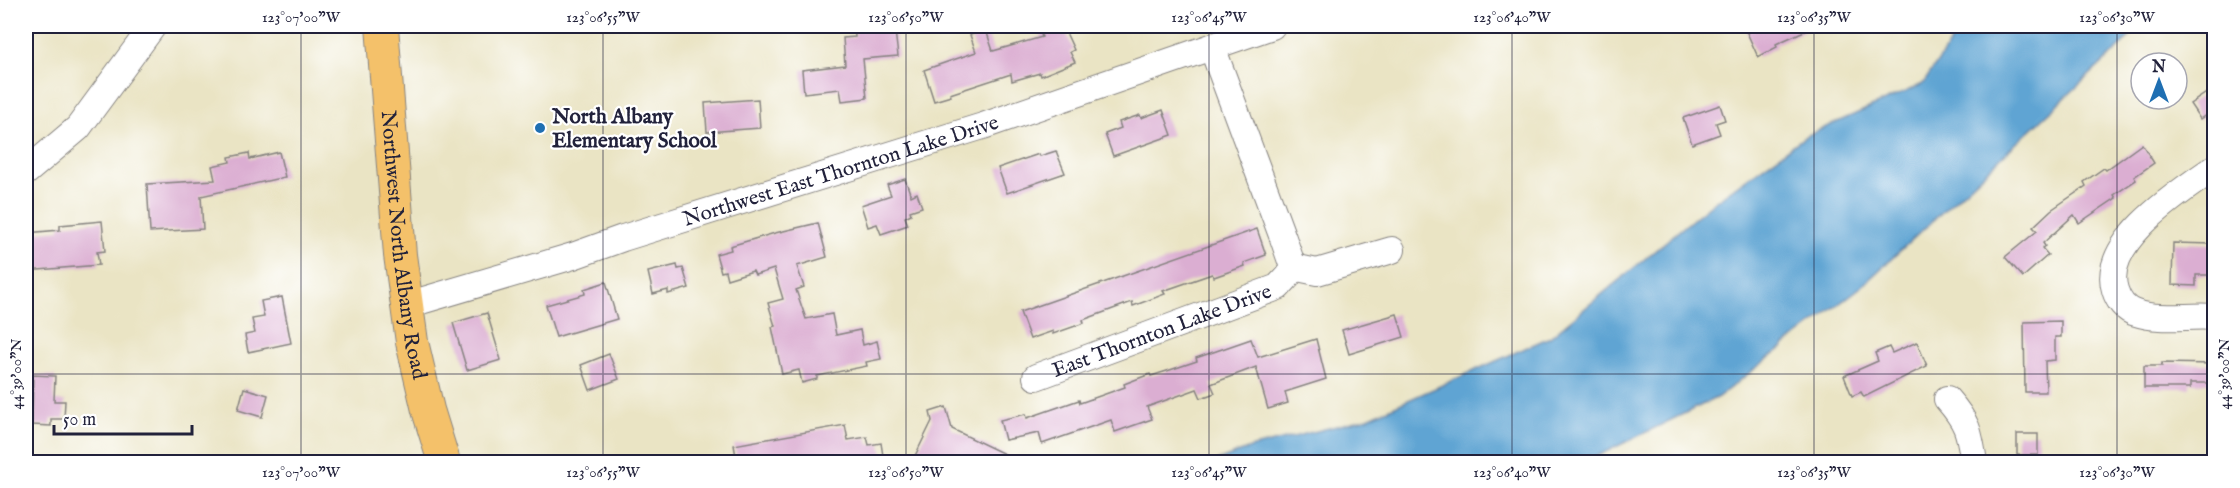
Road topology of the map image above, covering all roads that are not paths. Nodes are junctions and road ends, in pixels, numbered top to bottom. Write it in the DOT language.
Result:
graph roads {
  1 [pos="153,26"];
  2 [pos="382,26"];
  3 [pos="1272,26"];
  4 [pos="1212,47"];
  5 [pos="2214,168"];
  6 [pos="26,172"];
  7 [pos="1392,250"];
  8 [pos="1293,267"];
  9 [pos="407,304"];
  10 [pos="2214,317"];
  11 [pos="1036,377"];
  12 [pos="1947,399"];
  13 [pos="444,462"];
  14 [pos="1974,462"];
  1 -- 6 [label="street"];
  2 -- 9 [label="main road, Northwest North Albany Road"];
  3 -- 4 [label="street, Northwest East Thornton Lake Drive"];
  4 -- 8 [label="street, East Thornton Lake Drive"];
  4 -- 9 [label="street, Northwest East Thornton Lake Drive"];
  5 -- 10 [label="street"];
  7 -- 8 [label="street"];
  8 -- 11 [label="street, East Thornton Lake Drive"];
  9 -- 13 [label="main road, Northwest North Albany Road"];
  12 -- 14 [label="street"];
}
